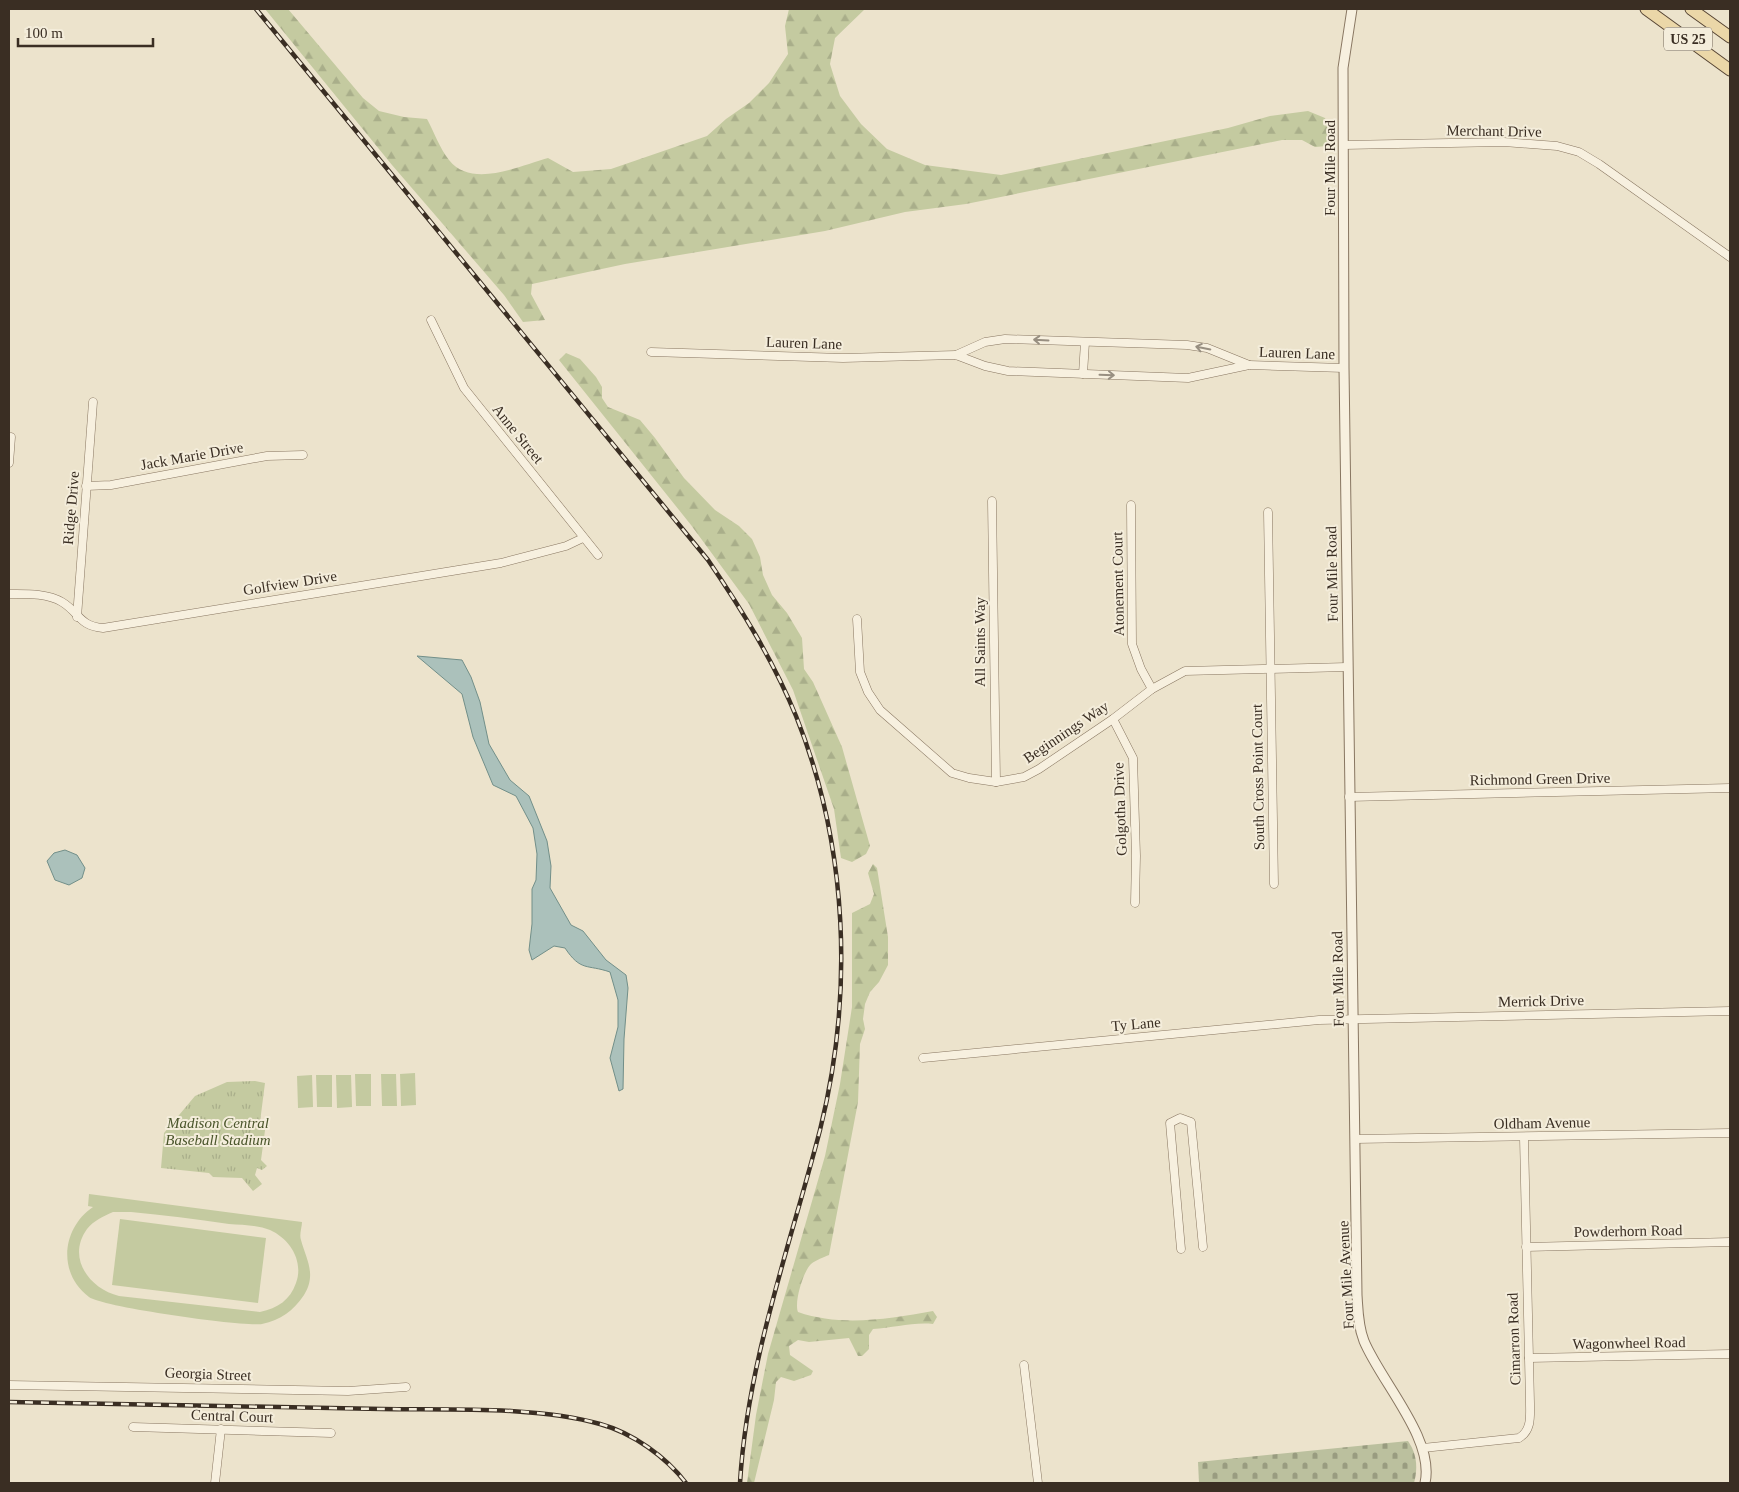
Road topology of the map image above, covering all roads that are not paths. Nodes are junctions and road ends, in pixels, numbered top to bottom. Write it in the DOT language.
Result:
graph roads {
  1 [pos="1352,9"];
  2 [pos="1646,9"];
  3 [pos="1691,9"];
  4 [pos="1730,38"];
  5 [pos="1730,70"];
  6 [pos="1343,145"];
  7 [pos="1730,257"];
  8 [pos="431,320"];
  9 [pos="1085,342"];
  10 [pos="651,352"];
  11 [pos="956,355"];
  12 [pos="1249,365"];
  13 [pos="1344,368"];
  14 [pos="1083,374"];
  15 [pos="94,402"];
  16 [pos="11,438"];
  17 [pos="303,455"];
  18 [pos="9,463"];
  19 [pos="86,486"];
  20 [pos="992,500"];
  21 [pos="1131,505"];
  22 [pos="1268,512"];
  23 [pos="583,538"];
  24 [pos="598,555"];
  25 [pos="9,594"];
  26 [pos="77,617"];
  27 [pos="857,619"];
  28 [pos="1347,667"];
  29 [pos="1270,669"];
  30 [pos="1152,689"];
  31 [pos="1113,719"];
  32 [pos="996,782"];
  33 [pos="1730,788"];
  34 [pos="1349,797"];
  35 [pos="1274,884"];
  36 [pos="1135,903"];
  37 [pos="1730,1011"];
  38 [pos="1352,1019"];
  39 [pos="923,1058"];
  40 [pos="1730,1133"];
  41 [pos="1524,1138"];
  42 [pos="1355,1139"];
  43 [pos="1730,1242"];
  44 [pos="1203,1246"];
  45 [pos="1526,1247"];
  46 [pos="1181,1249"];
  47 [pos="1730,1354"];
  48 [pos="1529,1358"];
  49 [pos="1024,1365"];
  50 [pos="9,1385"];
  51 [pos="406,1387"];
  52 [pos="133,1427"];
  53 [pos="221,1430"];
  54 [pos="331,1433"];
  55 [pos="1423,1448"];
  56 [pos="215,1483"];
  57 [pos="1038,1483"];
  58 [pos="1425,1483"];
  1 -- 6 [label="street, Four Mile Road"];
  2 -- 5 [label="main road, US 25"];
  3 -- 4 [label="main road, US 25"];
  6 -- 7 [label="street, Merchant Drive"];
  6 -- 13 [label="street, Four Mile Road"];
  8 -- 23 [label="street, Anne Street"];
  9 -- 11 [label="street, Lauren Lane, one-way"];
  12 -- 9 [label="street, Lauren Lane, one-way"];
  9 -- 14 [label="street"];
  10 -- 11 [label="street, Lauren Lane"];
  11 -- 14 [label="street, Lauren Lane"];
  12 -- 13 [label="street, Lauren Lane"];
  14 -- 12 [label="street, Lauren Lane, one-way"];
  13 -- 28 [label="street, Four Mile Road"];
  15 -- 19 [label="street, Ridge Drive"];
  16 -- 18 [label="street"];
  17 -- 19 [label="street, Jack Marie Drive"];
  19 -- 26 [label="street, Ridge Drive"];
  20 -- 32 [label="street, All Saints Way"];
  21 -- 30 [label="street, Atonement Court"];
  22 -- 29 [label="street, South Cross Point Court"];
  23 -- 24 [label="street, Anne Street"];
  23 -- 26 [label="street, Golfview Drive"];
  25 -- 26 [label="street, Golfview Drive"];
  27 -- 32 [label="street, Beginnings Way"];
  28 -- 29 [label="street, Beginnings Way"];
  28 -- 34 [label="street, Four Mile Road"];
  29 -- 30 [label="street, Beginnings Way"];
  29 -- 35 [label="street, South Cross Point Court"];
  30 -- 31 [label="street, Beginnings Way"];
  31 -- 32 [label="street, Beginnings Way"];
  31 -- 36 [label="street, Golgotha Drive"];
  33 -- 34 [label="street, Richmond Green Drive"];
  34 -- 38 [label="street, Four Mile Road"];
  37 -- 38 [label="street, Merrick Drive"];
  38 -- 39 [label="street, Ty Lane"];
  38 -- 42 [label="street, Four Mile Road"];
  40 -- 41 [label="street, Oldham Avenue"];
  41 -- 42 [label="street, Oldham Avenue"];
  41 -- 45 [label="street, Cimarron Road"];
  42 -- 55 [label="street, Four Mile Avenue"];
  43 -- 45 [label="street, Powderhorn Road"];
  44 -- 46 [label="street"];
  45 -- 48 [label="street, Cimarron Road"];
  47 -- 48 [label="street, Wagonwheel Road"];
  48 -- 55 [label="street, Cimarron Road"];
  49 -- 57 [label="street"];
  50 -- 51 [label="street, Georgia Street"];
  52 -- 53 [label="street, Central Court"];
  53 -- 54 [label="street, Central Court"];
  53 -- 56 [label="street"];
  55 -- 58 [label="street, Four Mile Avenue"];
}
